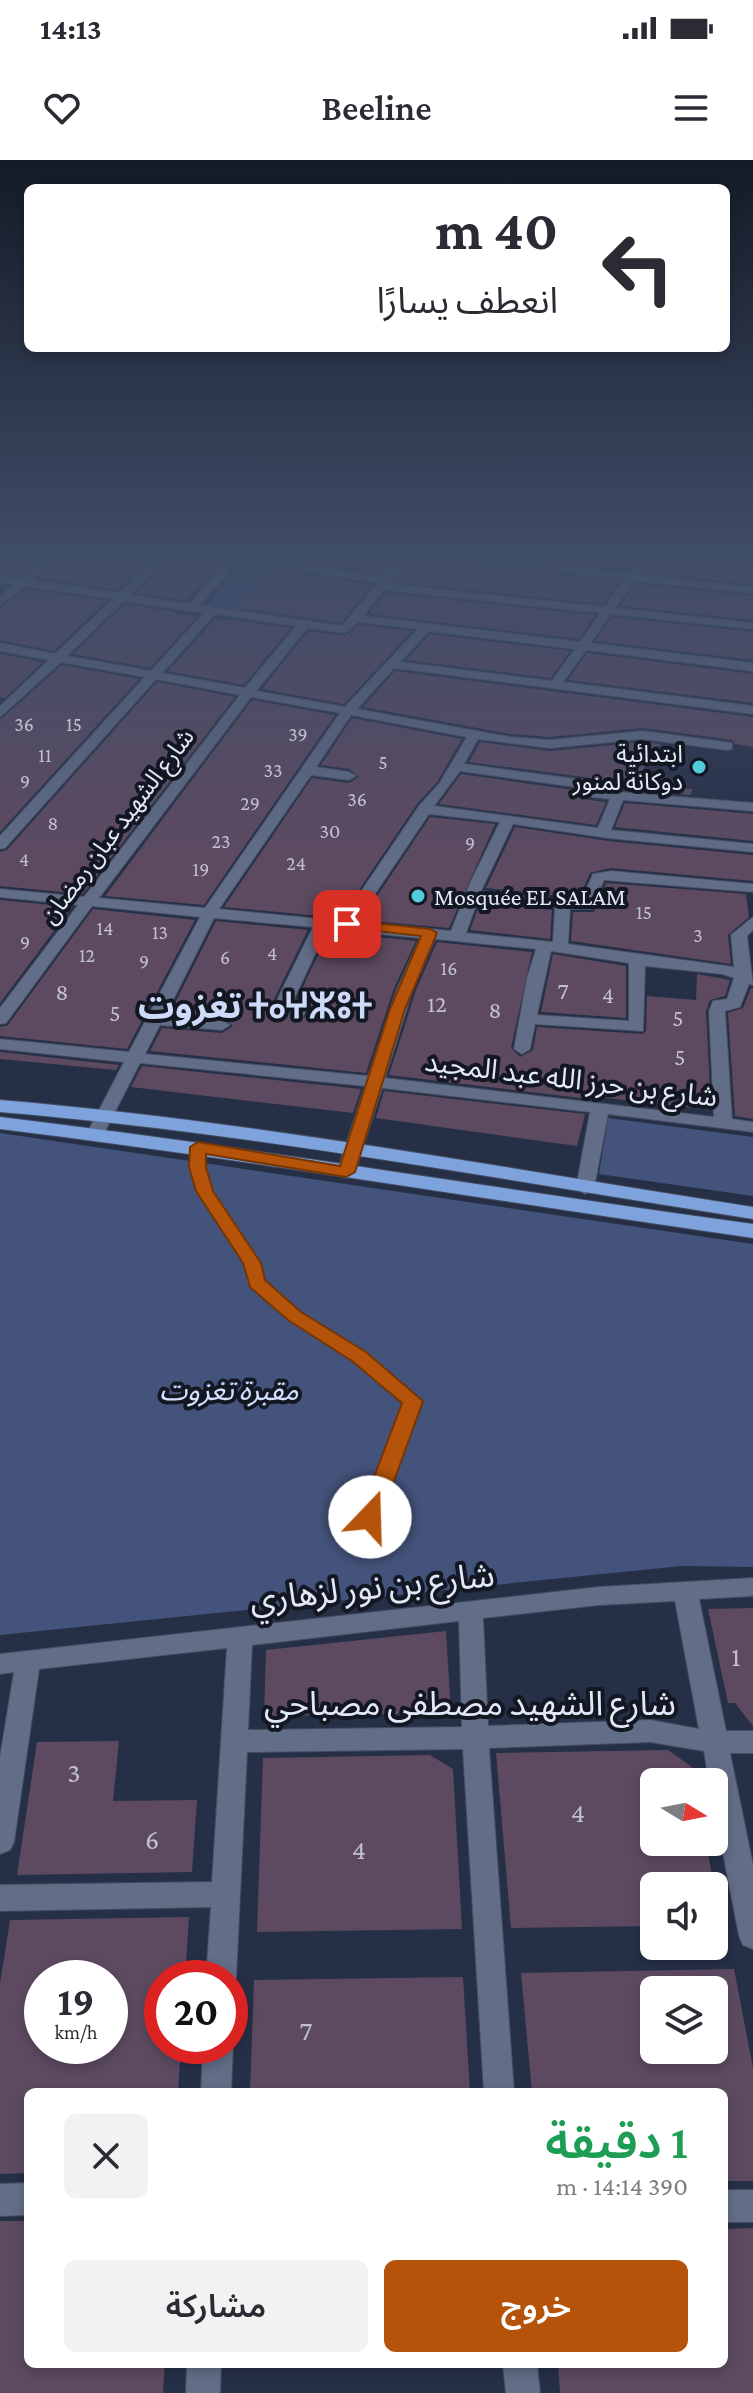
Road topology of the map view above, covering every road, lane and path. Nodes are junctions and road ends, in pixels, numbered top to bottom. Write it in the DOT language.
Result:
graph roads {
  1 [pos="58,657"];
  2 [pos="59,657"];
  3 [pos="169,657"];
  4 [pos="276,657"];
  5 [pos="397,657"];
  6 [pos="576,657"];
  7 [pos="675,657"];
  8 [pos="391,664"];
  9 [pos="753,667"];
  10 [pos="154,673"];
  11 [pos="556,684"];
  12 [pos="248,690"];
  13 [pos="753,710"];
  14 [pos="348,711"];
  15 [pos="0,713"];
  16 [pos="474,735"];
  17 [pos="727,746"];
  18 [pos="456,767"];
  19 [pos="305,770"];
  20 [pos="349,776"];
  21 [pos="618,796"];
  22 [pos="753,807"];
  23 [pos="424,809"];
  24 [pos="509,818"];
  25 [pos="603,833"];
  26 [pos="0,845"];
  27 [pos="753,848"];
  28 [pos="753,888"];
  29 [pos="0,893"];
  30 [pos="472,895"];
  31 [pos="89,901"];
  32 [pos="563,904"];
  33 [pos="209,913"];
  34 [pos="323,922"];
  35 [pos="753,922"];
  36 [pos="347,924"];
  37 [pos="430,933"];
  38 [pos="457,936"];
  39 [pos="552,946"];
  40 [pos="637,960"];
  41 [pos="748,978"];
  42 [pos="297,1012"];
  43 [pos="0,1019"];
  44 [pos="528,1019"];
  45 [pos="155,1020"];
  46 [pos="222,1025"];
  47 [pos="0,1044"];
  48 [pos="522,1049"];
  49 [pos="136,1057"];
  50 [pos="373,1081"];
  51 [pos="0,1106"];
  52 [pos="600,1107"];
  53 [pos="0,1123"];
  54 [pos="101,1124"];
  55 [pos="723,1124"];
  56 [pos="753,1127"];
  57 [pos="198,1147"];
  58 [pos="354,1152"];
  59 [pos="346,1172"];
  60 [pos="585,1188"];
  61 [pos="753,1213"];
  62 [pos="753,1231"];
  63 [pos="370,1517"];
  64 [pos="753,1587"];
  65 [pos="685,1589"];
  66 [pos="471,1611"];
  67 [pos="240,1636"];
  68 [pos="28,1662"];
  69 [pos="0,1664"];
  70 [pos="475,1737"];
  71 [pos="235,1741"];
  72 [pos="716,1742"];
  73 [pos="753,1742"];
  74 [pos="0,1842"];
  75 [pos="227,1894"];
  76 [pos="0,1898"];
  77 [pos="753,1936"];
  78 [pos="222,1960"];
  79 [pos="217,2064"];
  80 [pos="216,2088"];
  81 [pos="499,2088"];
  82 [pos="24,2199"];
  83 [pos="0,2200"];
  84 [pos="728,2206"];
  85 [pos="753,2206"];
  86 [pos="204,2368"];
  87 [pos="520,2368"];
  88 [pos="203,2393"];
  89 [pos="523,2393"];
  1 -- 15 [label="street"];
  2 -- 10 [label="street"];
  3 -- 10 [label="street"];
  4 -- 12 [label="street, شارع الشهيد عبان رمضان"];
  5 -- 8 [label="street"];
  6 -- 11 [label="street"];
  7 -- 9 [label="street"];
  8 -- 11 [label="street"];
  8 -- 14 [label="street"];
  10 -- 12 [label="street"];
  10 -- 26 [label="street"];
  11 -- 13 [label="street"];
  12 -- 14 [label="street"];
  12 -- 31 [label="street, شارع الشهيد عبان رمضان"];
  14 -- 16 [label="street"];
  14 -- 19 [label="street"];
  16 -- 17 [label="street"];
  16 -- 18 [label="street"];
  18 -- 21 [label="street"];
  18 -- 23 [label="street"];
  19 -- 20 [label="street"];
  19 -- 33 [label="street"];
  21 -- 22 [label="street"];
  21 -- 25 [label="street"];
  23 -- 24 [label="street"];
  23 -- 36 [label="street"];
  24 -- 25 [label="street"];
  24 -- 30 [label="street"];
  25 -- 27 [label="street"];
  28 -- 32 [label="street"];
  29 -- 31 [label="street"];
  30 -- 32 [label="street"];
  30 -- 38 [label="street"];
  31 -- 33 [label="street"];
  31 -- 43 [label="street, شارع الشهيد عبان رمضان"];
  32 -- 39 [label="street"];
  33 -- 34 [label="street"];
  33 -- 45 [label="street"];
  34 -- 36 [label="street"];
  34 -- 42 [label="street"];
  35 -- 41 [label="street"];
  36 -- 37 [label="street"];
  37 -- 38 [label="street"];
  37 -- 50 [label="street"];
  38 -- 39 [label="street"];
  39 -- 40 [label="street"];
  39 -- 44 [label="street"];
  40 -- 41 [label="street"];
  40 -- 44 [label="street"];
  41 -- 55 [label="street"];
  44 -- 48 [label="street"];
  45 -- 46 [label="street"];
  45 -- 49 [label="street"];
  47 -- 49 [label="street, شارع بن حرز الله عبد المجيد"];
  49 -- 50 [label="street, شارع بن حرز الله عبد المجيد"];
  49 -- 54 [label="street"];
  50 -- 52 [label="street, شارع بن حرز الله عبد المجيد"];
  50 -- 58 [label="street"];
  51 -- 54 [label="highway"];
  52 -- 55 [label="street, شارع بن حرز الله عبد المجيد"];
  52 -- 60 [label="street"];
  53 -- 54 [label="highway"];
  54 -- 57 [label="highway"];
  54 -- 58 [label="highway"];
  55 -- 56 [label="street, شارع بن حرز الله عبد المجيد"];
  57 -- 59 [label="highway"];
  57 -- 63 [label="lane"];
  58 -- 59 [label="street"];
  58 -- 60 [label="highway"];
  59 -- 62 [label="highway"];
  60 -- 61 [label="highway"];
  64 -- 65 [label="street, شارع بن نور لزهاري"];
  65 -- 66 [label="street, شارع بن نور لزهاري"];
  65 -- 72 [label="street"];
  66 -- 67 [label="street, شارع بن نور لزهاري"];
  66 -- 70 [label="street"];
  67 -- 68 [label="street, شارع بن نور لزهاري"];
  67 -- 71 [label="street"];
  68 -- 69 [label="street, شارع بن نور لزهاري"];
  68 -- 74 [label="street"];
  70 -- 71 [label="street, شارع الشهيد مصطفى مصباحي"];
  70 -- 72 [label="street, شارع الشهيد مصطفى مصباحي"];
  70 -- 81 [label="street"];
  71 -- 75 [label="street"];
  72 -- 73 [label="street, شارع الشهيد مصطفى مصباحي"];
  72 -- 77 [label="street"];
  75 -- 76 [label="street"];
  75 -- 78 [label="street"];
  79 -- 80 [label="street"];
  82 -- 83 [label="street"];
  84 -- 85 [label="street"];
  86 -- 88 [label="street"];
  87 -- 89 [label="street"];
}
